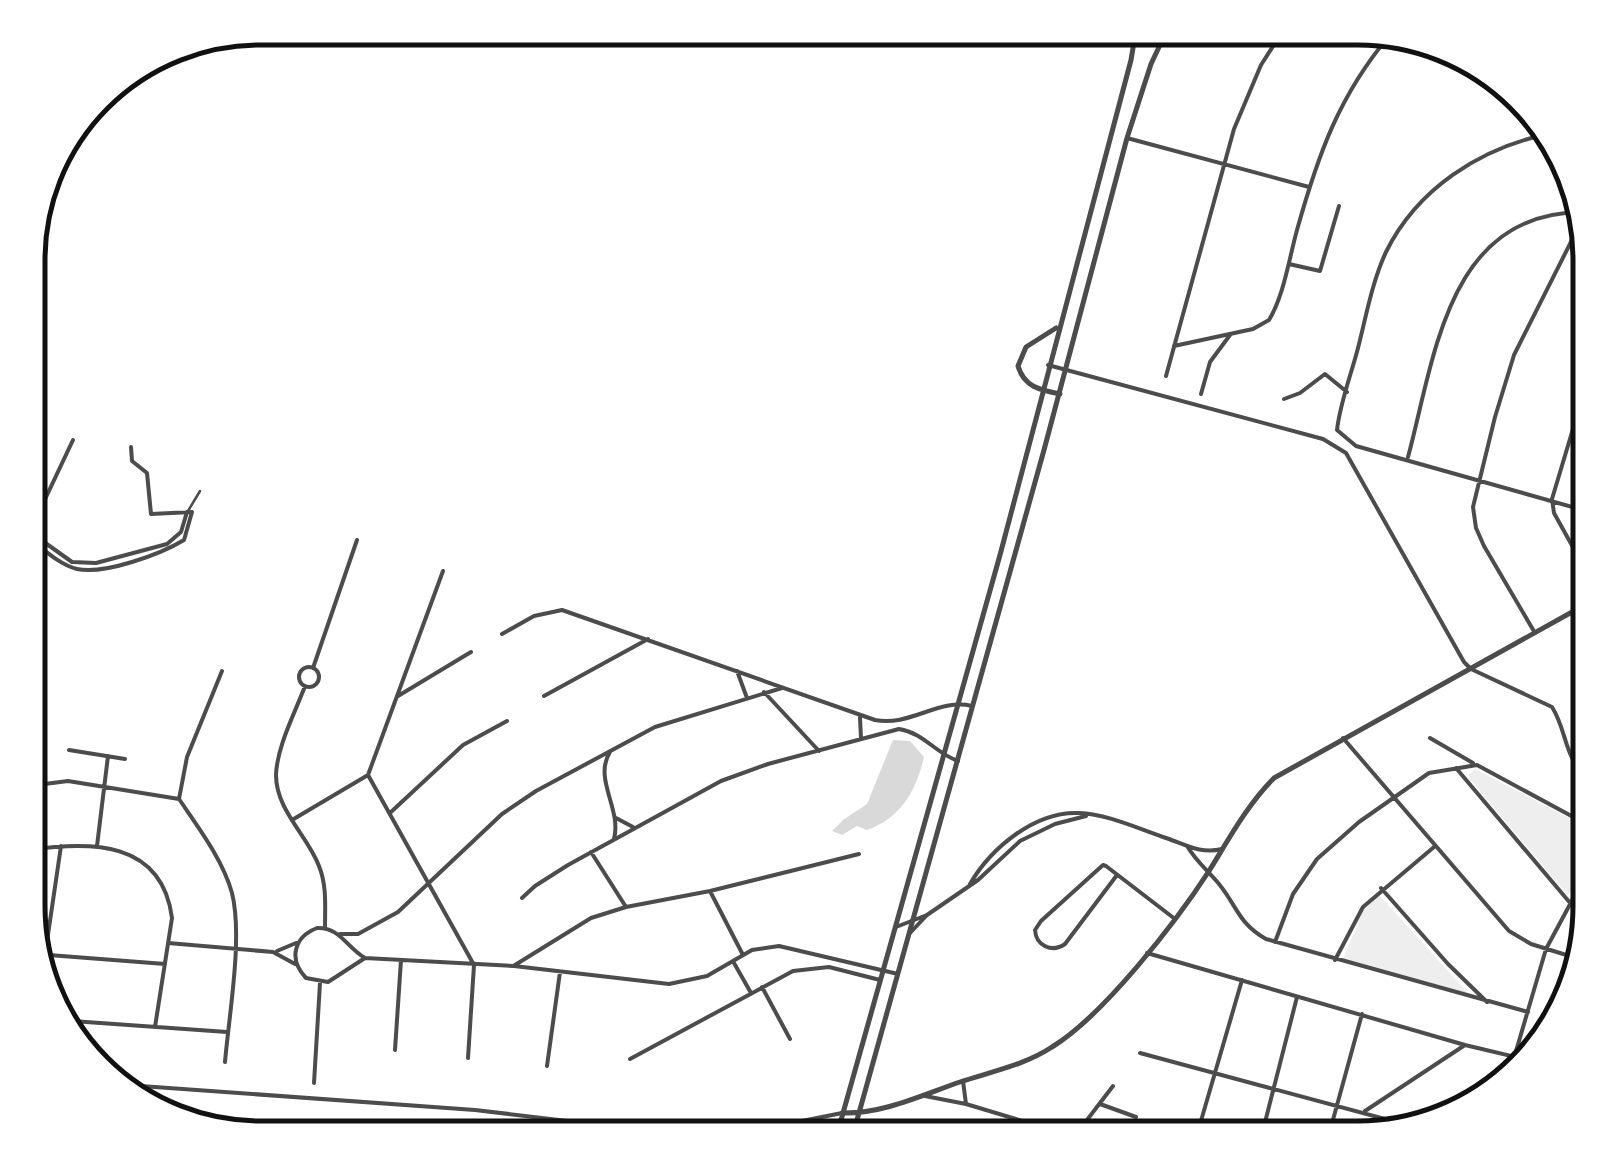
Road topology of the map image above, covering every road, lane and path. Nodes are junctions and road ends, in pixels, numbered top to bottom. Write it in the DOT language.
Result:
graph roads {
  1 [pos="1134,45"];
  2 [pos="1160,45"];
  3 [pos="1274,45"];
  4 [pos="1381,46"];
  5 [pos="1126,138"];
  6 [pos="1535,138"];
  7 [pos="1224,164"];
  8 [pos="1309,187"];
  9 [pos="1339,206"];
  10 [pos="1567,213"];
  11 [pos="1572,236"];
  12 [pos="1287,263"];
  13 [pos="1058,326"];
  14 [pos="1230,335"];
  15 [pos="1174,346"];
  16 [pos="1048,365"];
  17 [pos="1065,370"];
  18 [pos="1166,376"];
  19 [pos="1042,391"];
  20 [pos="1347,392"];
  21 [pos="1060,394"];
  22 [pos="1201,394"];
  23 [pos="1284,399"];
  24 [pos="1573,429"];
  25 [pos="74,440"];
  26 [pos="131,447"];
  27 [pos="1408,460"];
  28 [pos="1479,479"];
  29 [pos="200,491"];
  30 [pos="1552,499"];
  31 [pos="45,501"];
  32 [pos="1573,506"];
  33 [pos="190,510"];
  34 [pos="181,538"];
  35 [pos="356,540"];
  36 [pos="45,543"];
  37 [pos="1573,547"];
  38 [pos="45,550"];
  39 [pos="442,571"];
  40 [pos="1573,611"];
  41 [pos="1534,633"];
  42 [pos="502,634"];
  43 [pos="648,639"];
  44 [pos="471,652"];
  45 [pos="313,668"];
  46 [pos="1472,669"];
  47 [pos="222,672"];
  48 [pos="737,672"];
  49 [pos="305,686"];
  50 [pos="782,688"];
  51 [pos="764,692"];
  52 [pos="544,696"];
  53 [pos="394,698"];
  54 [pos="747,698"];
  55 [pos="957,703"];
  56 [pos="972,706"];
  57 [pos="860,716"];
  58 [pos="507,721"];
  59 [pos="861,738"];
  60 [pos="1343,738"];
  61 [pos="1430,738"];
  62 [pos="69,750"];
  63 [pos="611,750"];
  64 [pos="819,751"];
  65 [pos="108,756"];
  66 [pos="944,756"];
  67 [pos="124,759"];
  68 [pos="958,761"];
  69 [pos="1573,761"];
  70 [pos="1477,765"];
  71 [pos="1456,768"];
  72 [pos="368,774"];
  73 [pos="45,784"];
  74 [pos="104,786"];
  75 [pos="179,798"];
  76 [pos="1392,798"];
  77 [pos="390,812"];
  78 [pos="1573,817"];
  79 [pos="616,818"];
  80 [pos="292,820"];
  81 [pos="635,827"];
  82 [pos="614,839"];
  83 [pos="61,846"];
  84 [pos="96,846"];
  85 [pos="1188,846"];
  86 [pos="1434,847"];
  87 [pos="45,848"];
  88 [pos="1222,848"];
  89 [pos="591,852"];
  90 [pos="858,854"];
  91 [pos="1207,874"];
  92 [pos="1118,875"];
  93 [pos="430,883"];
  94 [pos="1382,888"];
  95 [pos="710,891"];
  96 [pos="522,898"];
  97 [pos="1573,900"];
  98 [pos="1571,904"];
  99 [pos="626,907"];
  100 [pos="927,916"];
  101 [pos="914,918"];
  102 [pos="1175,920"];
  103 [pos="896,926"];
  104 [pos="325,928"];
  105 [pos="910,933"];
  106 [pos="340,934"];
  107 [pos="48,937"];
  108 [pos="298,942"];
  109 [pos="1275,942"];
  110 [pos="168,943"];
  111 [pos="234,948"];
  112 [pos="1546,949"];
  113 [pos="804,950"];
  114 [pos="273,952"];
  115 [pos="1147,953"];
  116 [pos="51,955"];
  117 [pos="1567,955"];
  118 [pos="743,956"];
  119 [pos="366,958"];
  120 [pos="401,959"];
  121 [pos="1335,960"];
  122 [pos="733,962"];
  123 [pos="165,964"];
  124 [pos="474,965"];
  125 [pos="296,966"];
  126 [pos="514,966"];
  127 [pos="805,968"];
  128 [pos="883,970"];
  129 [pos="560,972"];
  130 [pos="898,974"];
  131 [pos="880,980"];
  132 [pos="1242,980"];
  133 [pos="320,983"];
  134 [pos="762,987"];
  135 [pos="751,993"];
  136 [pos="1297,996"];
  137 [pos="1488,1002"];
  138 [pos="1528,1012"];
  139 [pos="1362,1014"];
  140 [pos="79,1022"];
  141 [pos="155,1027"];
  142 [pos="227,1032"];
  143 [pos="790,1039"];
  144 [pos="1465,1045"];
  145 [pos="395,1050"];
  146 [pos="1517,1051"];
  147 [pos="1140,1054"];
  148 [pos="1512,1055"];
  149 [pos="468,1058"];
  150 [pos="630,1059"];
  151 [pos="225,1062"];
  152 [pos="547,1066"];
  153 [pos="1215,1072"];
  154 [pos="963,1081"];
  155 [pos="314,1083"];
  156 [pos="144,1086"];
  157 [pos="1113,1086"];
  158 [pos="1273,1088"];
  159 [pos="922,1096"];
  160 [pos="966,1104"];
  161 [pos="1100,1104"];
  162 [pos="1338,1106"];
  163 [pos="1364,1112"];
  164 [pos="842,1113"];
  165 [pos="858,1114"];
  166 [pos="1136,1117"];
  167 [pos="1387,1119"];
  168 [pos="570,1121"];
  169 [pos="801,1121"];
  170 [pos="840,1121"];
  171 [pos="856,1121"];
  172 [pos="1021,1121"];
  173 [pos="1088,1121"];
  174 [pos="1201,1121"];
  175 [pos="1265,1121"];
  176 [pos="1333,1121"];
  1 -- 13 [label="street"];
  2 -- 5 [label="street"];
  3 -- 7 [label="street"];
  4 -- 8 [label="street"];
  5 -- 7 [label="street"];
  5 -- 17 [label="street"];
  6 -- 20 [label="street"];
  7 -- 8 [label="street"];
  7 -- 15 [label="street"];
  8 -- 12 [label="street"];
  9 -- 12 [label="street"];
  10 -- 27 [label="street"];
  11 -- 28 [label="street"];
  12 -- 14 [label="street"];
  13 -- 16 [label="street"];
  13 -- 19 [label="street"];
  14 -- 15 [label="street"];
  14 -- 22 [label="street"];
  15 -- 18 [label="street"];
  16 -- 17 [label="street"];
  16 -- 19 [label="street"];
  17 -- 21 [label="street"];
  17 -- 46 [label="street"];
  19 -- 21 [label="street"];
  19 -- 55 [label="street"];
  20 -- 23 [label="street"];
  20 -- 27 [label="street"];
  21 -- 56 [label="street"];
  24 -- 30 [label="street"];
  25 -- 31 [label="street"];
  26 -- 33 [label="street"];
  27 -- 28 [label="street"];
  28 -- 30 [label="street"];
  28 -- 41 [label="street"];
  29 -- 33 [label="lane"];
  30 -- 32 [label="street"];
  30 -- 37 [label="street"];
  33 -- 34 [label="street"];
  34 -- 36 [label="street"];
  34 -- 38 [label="street"];
  35 -- 45 [label="street"];
  39 -- 53 [label="street"];
  40 -- 41 [label="street"];
  41 -- 46 [label="street"];
  42 -- 43 [label="street"];
  43 -- 48 [label="street"];
  43 -- 52 [label="street"];
  44 -- 53 [label="street"];
  45 -- 49 [label="street"];
  45 -- 49 [label="street"];
  46 -- 60 [label="street"];
  46 -- 69 [label="street"];
  47 -- 75 [label="street"];
  48 -- 50 [label="street"];
  48 -- 54 [label="street"];
  49 -- 80 [label="street"];
  50 -- 51 [label="street"];
  50 -- 57 [label="street"];
  51 -- 54 [label="street"];
  51 -- 64 [label="street"];
  53 -- 72 [label="street"];
  54 -- 63 [label="street"];
  55 -- 56 [label="street"];
  55 -- 57 [label="street"];
  55 -- 66 [label="street"];
  56 -- 68 [label="street"];
  57 -- 59 [label="street"];
  58 -- 77 [label="street"];
  59 -- 64 [label="street"];
  59 -- 66 [label="street"];
  60 -- 76 [label="street"];
  60 -- 88 [label="street"];
  61 -- 70 [label="street"];
  62 -- 65 [label="street"];
  63 -- 79 [label="street"];
  63 -- 93 [label="street"];
  64 -- 81 [label="street"];
  65 -- 67 [label="street"];
  65 -- 74 [label="street"];
  66 -- 68 [label="street"];
  66 -- 103 [label="street"];
  68 -- 101 [label="street"];
  70 -- 71 [label="street"];
  70 -- 78 [label="street"];
  71 -- 76 [label="street"];
  71 -- 98 [label="street"];
  72 -- 77 [label="street"];
  72 -- 80 [label="street"];
  73 -- 74 [label="street"];
  74 -- 75 [label="street"];
  74 -- 84 [label="street"];
  75 -- 111 [label="street"];
  76 -- 86 [label="street"];
  76 -- 109 [label="street"];
  77 -- 93 [label="street"];
  79 -- 81 [label="street"];
  79 -- 82 [label="street"];
  80 -- 104 [label="street"];
  81 -- 82 [label="street"];
  82 -- 89 [label="street"];
  83 -- 84 [label="street"];
  83 -- 87 [label="street"];
  83 -- 107 [label="street"];
  84 -- 110 [label="street"];
  85 -- 88 [label="street"];
  85 -- 91 [label="street"];
  85 -- 100 [label="street"];
  86 -- 94 [label="street"];
  86 -- 112 [label="street"];
  88 -- 91 [label="street"];
  89 -- 96 [label="street"];
  89 -- 99 [label="street"];
  90 -- 95 [label="street"];
  91 -- 102 [label="street"];
  91 -- 109 [label="street"];
  92 -- 92 [label="street"];
  92 -- 102 [label="street"];
  93 -- 106 [label="street"];
  93 -- 124 [label="street"];
  94 -- 121 [label="street"];
  94 -- 137 [label="street"];
  95 -- 99 [label="street"];
  95 -- 118 [label="street"];
  97 -- 98 [label="street"];
  98 -- 112 [label="street"];
  99 -- 126 [label="street"];
  100 -- 101 [label="street"];
  100 -- 105 [label="street"];
  101 -- 103 [label="street"];
  101 -- 105 [label="street"];
  102 -- 115 [label="street"];
  103 -- 128 [label="street"];
  104 -- 106 [label="street"];
  104 -- 108 [label="street"];
  105 -- 130 [label="street"];
  106 -- 119 [label="street"];
  108 -- 114 [label="street"];
  108 -- 125 [label="street"];
  109 -- 121 [label="street"];
  110 -- 111 [label="street"];
  110 -- 123 [label="street"];
  111 -- 114 [label="street"];
  111 -- 142 [label="street"];
  112 -- 117 [label="street"];
  112 -- 138 [label="street"];
  113 -- 118 [label="street"];
  113 -- 127 [label="street"];
  113 -- 128 [label="street"];
  114 -- 125 [label="street"];
  115 -- 132 [label="street"];
  115 -- 154 [label="street"];
  116 -- 123 [label="street"];
  118 -- 122 [label="street"];
  119 -- 120 [label="street"];
  119 -- 133 [label="street"];
  120 -- 124 [label="street"];
  120 -- 145 [label="street"];
  121 -- 137 [label="street"];
  122 -- 129 [label="street"];
  122 -- 135 [label="street"];
  123 -- 141 [label="street"];
  124 -- 126 [label="street"];
  124 -- 149 [label="street"];
  125 -- 133 [label="street"];
  126 -- 129 [label="street"];
  127 -- 131 [label="street"];
  127 -- 134 [label="street"];
  128 -- 130 [label="street"];
  128 -- 131 [label="street"];
  129 -- 152 [label="street"];
  130 -- 165 [label="street"];
  131 -- 164 [label="street"];
  132 -- 136 [label="street"];
  132 -- 153 [label="street"];
  133 -- 155 [label="street"];
  134 -- 135 [label="street"];
  134 -- 143 [label="street"];
  135 -- 150 [label="street"];
  136 -- 139 [label="street"];
  136 -- 158 [label="street"];
  137 -- 138 [label="street"];
  138 -- 146 [label="street"];
  139 -- 144 [label="street"];
  139 -- 162 [label="street"];
  140 -- 141 [label="street"];
  141 -- 142 [label="street"];
  142 -- 151 [label="street"];
  144 -- 148 [label="street"];
  144 -- 163 [label="street"];
  147 -- 153 [label="street"];
  153 -- 158 [label="street"];
  153 -- 174 [label="street"];
  154 -- 159 [label="street"];
  154 -- 160 [label="street"];
  156 -- 168 [label="street"];
  157 -- 161 [label="street"];
  158 -- 162 [label="street"];
  158 -- 175 [label="street"];
  159 -- 160 [label="street"];
  159 -- 165 [label="street"];
  160 -- 172 [label="street"];
  161 -- 166 [label="street"];
  161 -- 173 [label="street"];
  162 -- 163 [label="street"];
  162 -- 176 [label="street"];
  163 -- 167 [label="street"];
  164 -- 165 [label="street"];
  164 -- 169 [label="street"];
  164 -- 170 [label="street"];
  165 -- 171 [label="street"];
}
